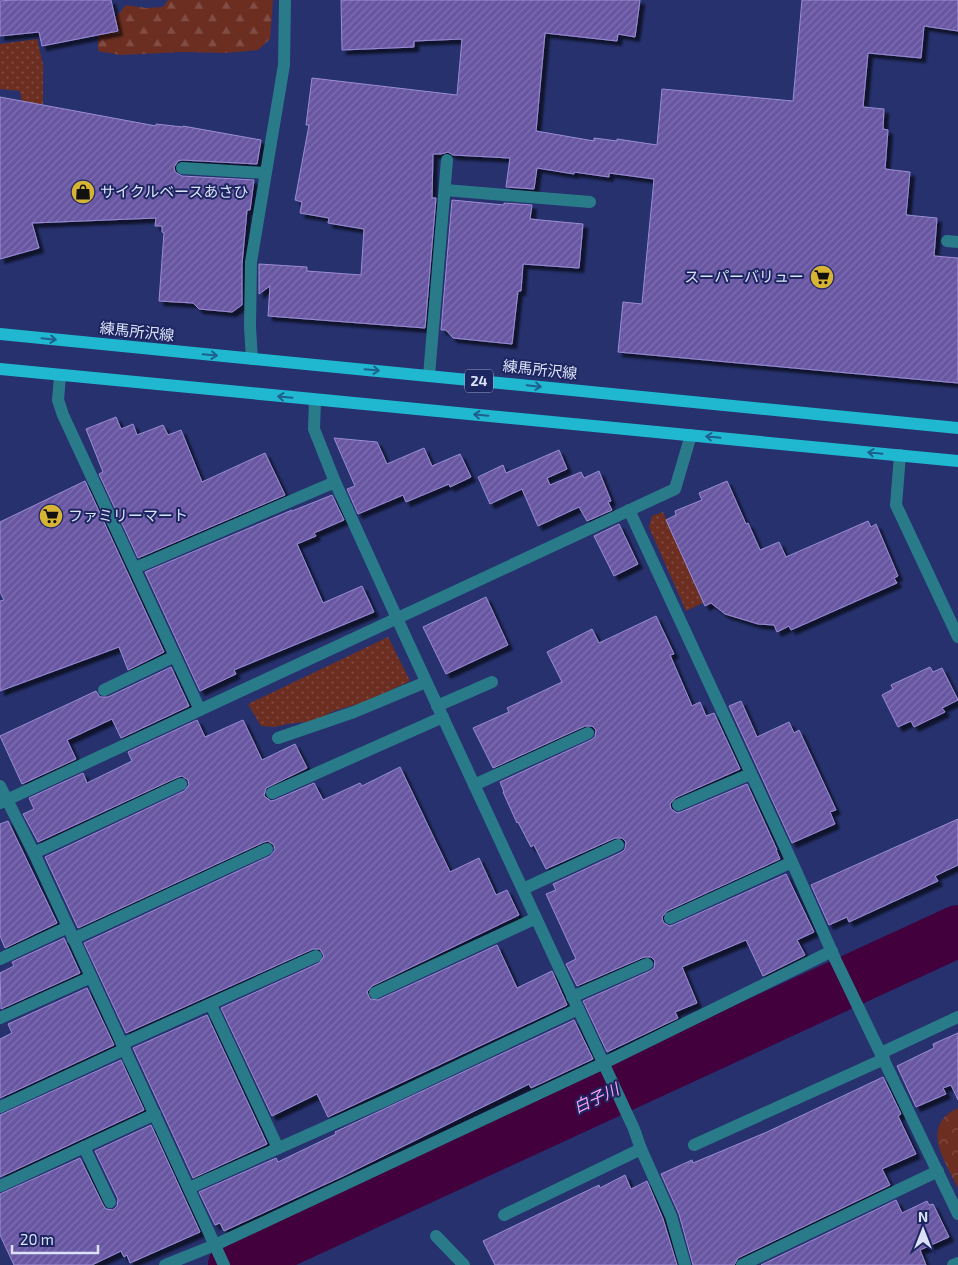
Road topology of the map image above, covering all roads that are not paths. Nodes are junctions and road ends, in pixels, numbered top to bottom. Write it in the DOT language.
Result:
graph roads {
  1 [pos="285,0"];
  2 [pos="447,160"];
  3 [pos="182,168"];
  4 [pos="265,173"];
  5 [pos="445,190"];
  6 [pos="590,202"];
  7 [pos="0,334"];
  8 [pos="252,359"];
  9 [pos="0,369"];
  10 [pos="60,376"];
  11 [pos="429,376"];
  12 [pos="315,400"];
  13 [pos="958,428"];
  14 [pos="691,435"];
  15 [pos="900,455"];
  16 [pos="958,460"];
  17 [pos="335,482"];
  18 [pos="629,510"];
  19 [pos="135,568"];
  20 [pos="396,618"];
  21 [pos="958,637"];
  22 [pos="175,656"];
  23 [pos="426,682"];
  24 [pos="492,682"];
  25 [pos="104,690"];
  26 [pos="200,710"];
  27 [pos="440,711"];
  28 [pos="588,733"];
  29 [pos="278,738"];
  30 [pos="750,774"];
  31 [pos="180,784"];
  32 [pos="474,785"];
  33 [pos="0,786"];
  34 [pos="272,793"];
  35 [pos="3,802"];
  36 [pos="678,805"];
  37 [pos="618,845"];
  38 [pos="267,849"];
  39 [pos="34,853"];
  40 [pos="792,862"];
  41 [pos="523,889"];
  42 [pos="536,918"];
  43 [pos="670,918"];
  44 [pos="68,927"];
  45 [pos="73,939"];
  46 [pos="316,956"];
  47 [pos="834,956"];
  48 [pos="0,959"];
  49 [pos="648,964"];
  50 [pos="91,977"];
  51 [pos="375,993"];
  52 [pos="572,997"];
  53 [pos="211,1005"];
  54 [pos="578,1009"];
  55 [pos="958,1017"];
  56 [pos="0,1018"];
  57 [pos="124,1047"];
  58 [pos="881,1052"];
  59 [pos="606,1065"];
  60 [pos="0,1107"];
  61 [pos="155,1114"];
  62 [pos="694,1145"];
  63 [pos="84,1147"];
  64 [pos="278,1148"];
  65 [pos="641,1149"];
  66 [pos="938,1172"];
  67 [pos="0,1186"];
  68 [pos="189,1188"];
  69 [pos="110,1202"];
  70 [pos="958,1214"];
  71 [pos="504,1215"];
  72 [pos="436,1236"];
  73 [pos="217,1248"];
  74 [pos="958,1262"];
  75 [pos="165,1265"];
  76 [pos="224,1265"];
  77 [pos="464,1265"];
  78 [pos="685,1265"];
  79 [pos="742,1265"];
  80 [pos="953,1265"];
  1 -- 4 [label="street"];
  2 -- 5 [label="street"];
  3 -- 4 [label="street"];
  4 -- 8 [label="street"];
  5 -- 6 [label="street"];
  5 -- 11 [label="street"];
  7 -- 8 [label="main road, 練馬所沢線 / 24, one-way"];
  8 -- 11 [label="main road, 練馬所沢線 / 24, one-way"];
  9 -- 10 [label="main road, 24"];
  12 -- 10 [label="main road, 24, one-way"];
  10 -- 19 [label="street"];
  11 -- 13 [label="main road, 練馬所沢線 / 24, one-way"];
  14 -- 12 [label="main road, 24, one-way"];
  12 -- 17 [label="street"];
  15 -- 14 [label="main road, 24, one-way"];
  14 -- 18 [label="street"];
  15 -- 16 [label="main road, 24"];
  15 -- 21 [label="street"];
  17 -- 19 [label="street"];
  17 -- 20 [label="street"];
  18 -- 20 [label="street"];
  18 -- 30 [label="street"];
  19 -- 22 [label="street"];
  20 -- 23 [label="street"];
  20 -- 26 [label="street"];
  22 -- 25 [label="street"];
  22 -- 26 [label="street"];
  23 -- 27 [label="street"];
  23 -- 29 [label="street"];
  24 -- 27 [label="street"];
  26 -- 35 [label="street"];
  27 -- 32 [label="street"];
  27 -- 34 [label="street"];
  28 -- 32 [label="street"];
  30 -- 36 [label="street"];
  30 -- 40 [label="street"];
  31 -- 39 [label="street"];
  32 -- 41 [label="street"];
  33 -- 35 [label="street"];
  35 -- 39 [label="street"];
  37 -- 41 [label="street"];
  38 -- 45 [label="street"];
  39 -- 44 [label="street"];
  40 -- 43 [label="street"];
  40 -- 47 [label="street"];
  41 -- 42 [label="street"];
  42 -- 51 [label="street"];
  42 -- 52 [label="street"];
  44 -- 45 [label="street"];
  44 -- 48 [label="street"];
  45 -- 50 [label="street"];
  46 -- 53 [label="street"];
  47 -- 58 [label="street"];
  47 -- 59 [label="street"];
  49 -- 52 [label="street"];
  50 -- 56 [label="street"];
  50 -- 57 [label="street"];
  52 -- 54 [label="street"];
  53 -- 57 [label="street"];
  53 -- 64 [label="street"];
  54 -- 59 [label="street"];
  54 -- 64 [label="street"];
  55 -- 58 [label="street"];
  57 -- 60 [label="street"];
  57 -- 61 [label="street"];
  58 -- 62 [label="street"];
  58 -- 66 [label="street"];
  59 -- 65 [label="street"];
  59 -- 73 [label="street"];
  61 -- 63 [label="street"];
  61 -- 68 [label="street"];
  63 -- 67 [label="street"];
  63 -- 69 [label="street"];
  64 -- 68 [label="street"];
  65 -- 71 [label="street"];
  65 -- 78 [label="street"];
  66 -- 70 [label="street"];
  66 -- 79 [label="street"];
  68 -- 73 [label="street"];
  72 -- 77 [label="street"];
  73 -- 75 [label="street"];
  73 -- 76 [label="street"];
  74 -- 80 [label="street"];
}
